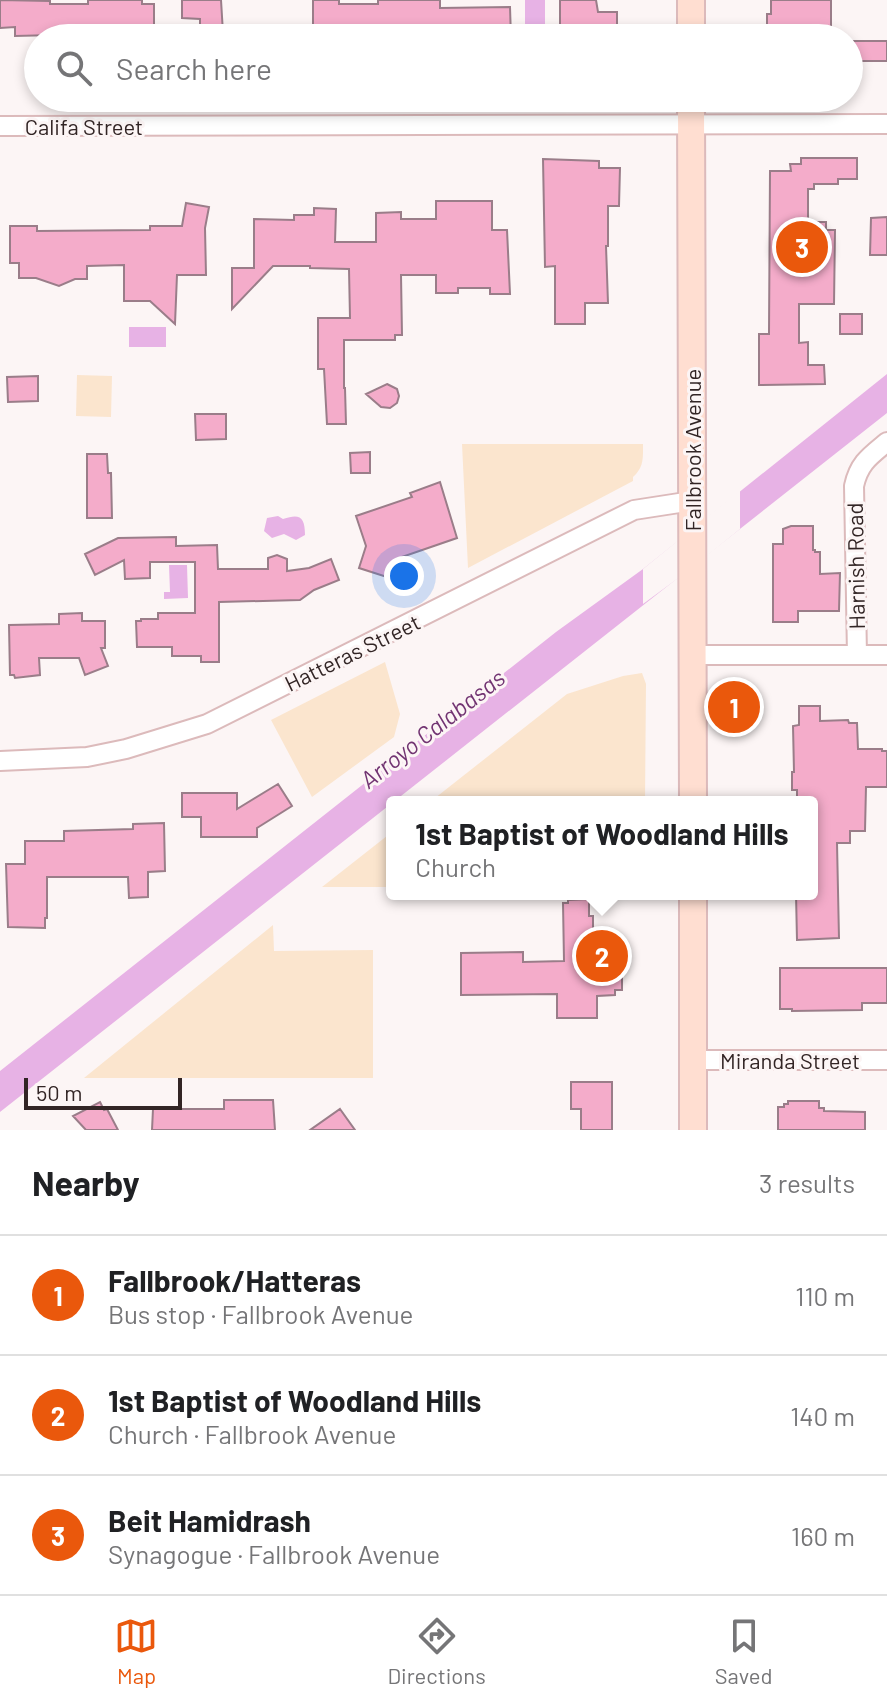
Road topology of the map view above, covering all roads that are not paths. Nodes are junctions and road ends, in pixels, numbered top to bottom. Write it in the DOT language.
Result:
graph roads {
  1 [pos="691,0"];
  2 [pos="691,24"];
  3 [pos="690,112"];
  4 [pos="887,124"];
  5 [pos="690,125"];
  6 [pos="0,126"];
  7 [pos="887,442"];
  8 [pos="692,501"];
  9 [pos="693,655"];
  10 [pos="857,655"];
  11 [pos="887,655"];
  12 [pos="0,761"];
  13 [pos="693,796"];
  14 [pos="693,900"];
  15 [pos="694,1060"];
  16 [pos="887,1060"];
  17 [pos="693,1130"];
  1 -- 2 [label="main road"];
  3 -- 5 [label="main road, Fallbrook Avenue"];
  4 -- 5 [label="street, Califa Street"];
  5 -- 6 [label="street, Califa Street"];
  5 -- 8 [label="main road, Fallbrook Avenue"];
  7 -- 10 [label="street, Harnish Road"];
  8 -- 9 [label="main road, Fallbrook Avenue"];
  8 -- 12 [label="street, Hatteras Street"];
  9 -- 10 [label="street"];
  9 -- 13 [label="main road, Fallbrook Avenue"];
  10 -- 11 [label="street"];
  14 -- 15 [label="main road"];
  15 -- 16 [label="street, Miranda Street"];
  15 -- 17 [label="main road"];
}
